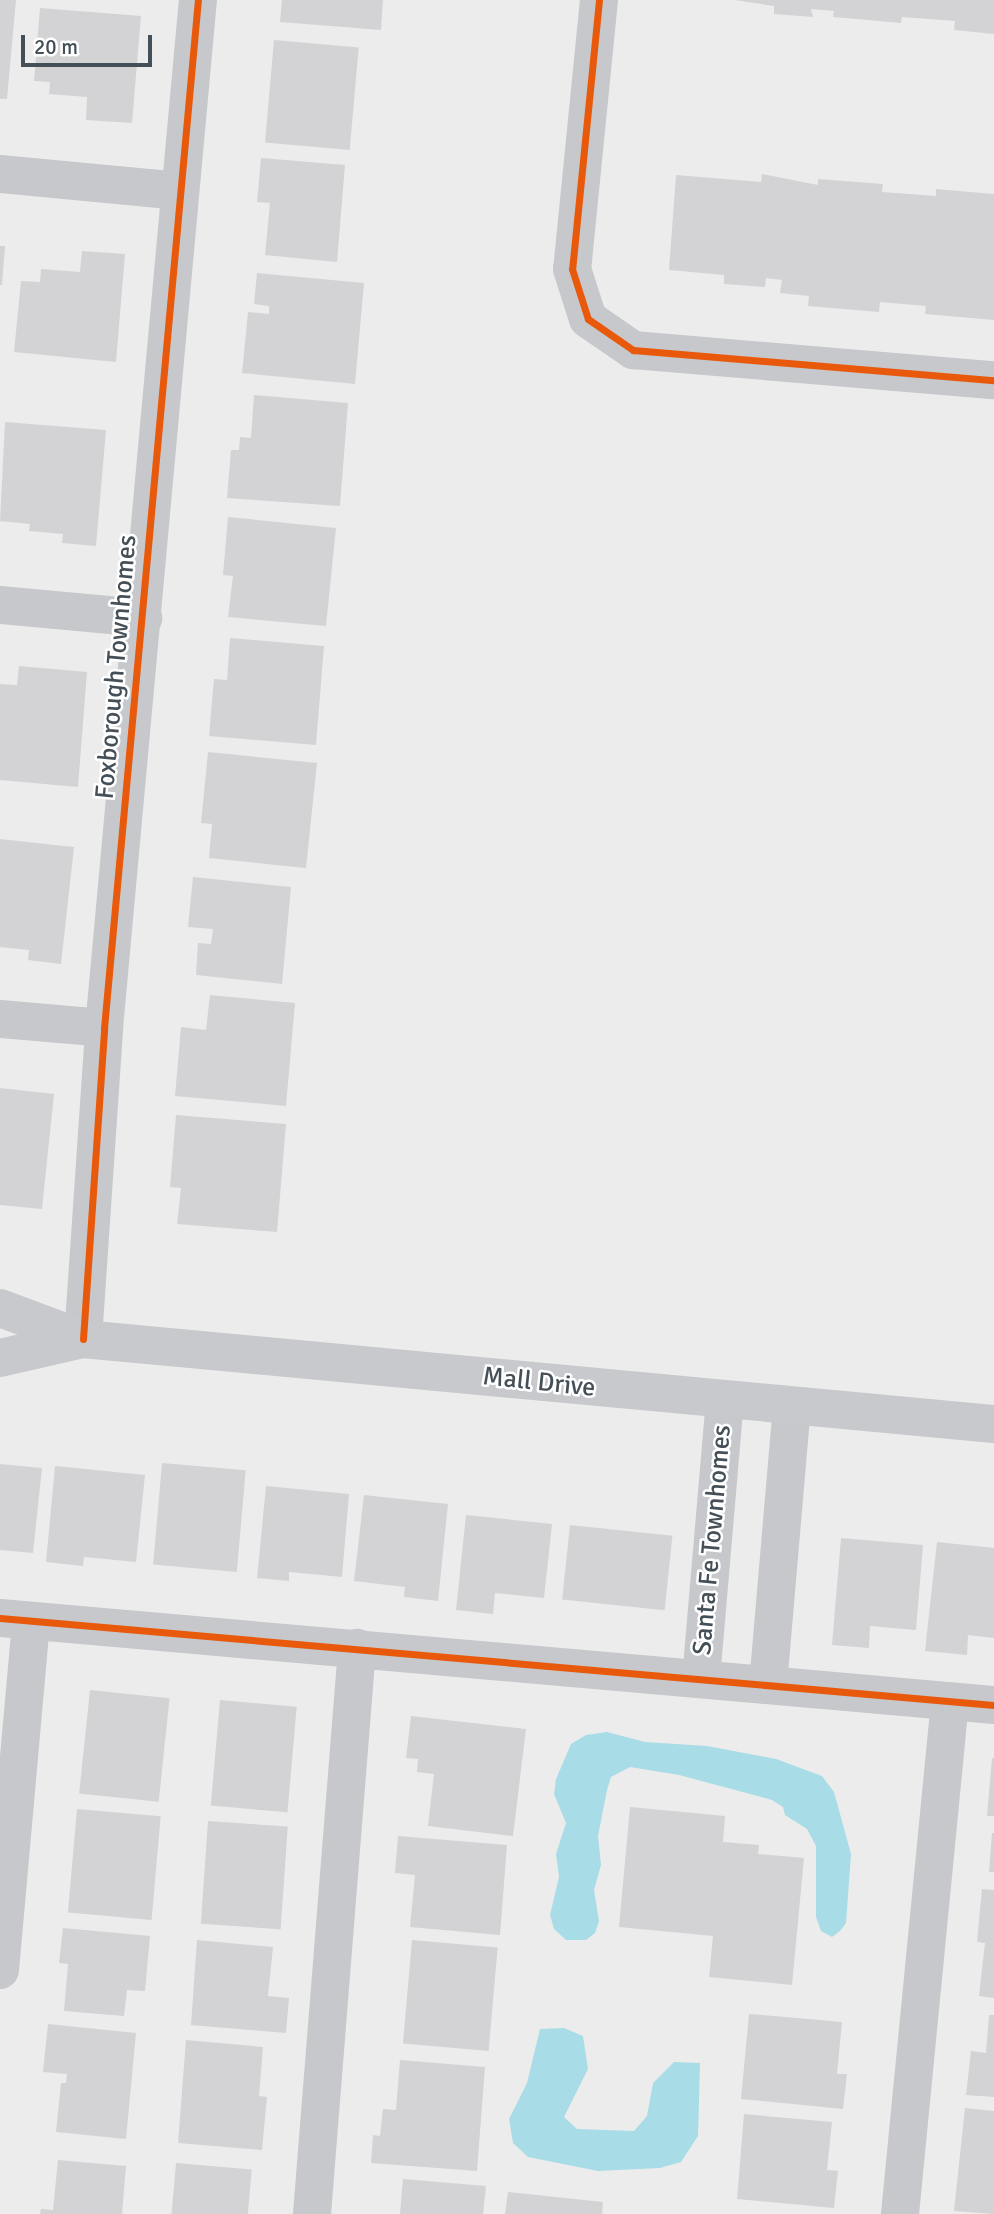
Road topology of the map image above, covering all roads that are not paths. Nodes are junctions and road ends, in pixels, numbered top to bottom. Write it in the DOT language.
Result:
graph roads {
  1 [pos="198,0"];
  2 [pos="599,0"];
  3 [pos="0,174"];
  4 [pos="180,191"];
  5 [pos="994,380"];
  6 [pos="0,605"];
  7 [pos="143,618"];
  8 [pos="0,1019"];
  9 [pos="104,1028"];
  10 [pos="0,1308"];
  11 [pos="83,1339"];
  12 [pos="0,1358"];
  13 [pos="724,1401"];
  14 [pos="792,1407"];
  15 [pos="994,1424"];
  16 [pos="15,1620"];
  17 [pos="357,1648"];
  18 [pos="701,1679"];
  19 [pos="768,1685"];
  20 [pos="950,1701"];
  21 [pos="994,1705"];
  22 [pos="0,1970"];
  23 [pos="312,2214"];
  24 [pos="900,2214"];
  1 -- 4 [label="street, Foxborough Townhomes"];
  2 -- 5 [label="street"];
  3 -- 4 [label="street"];
  4 -- 7 [label="street, Foxborough Townhomes"];
  6 -- 7 [label="street, Foxborough Townhomes"];
  7 -- 9 [label="street, Foxborough Townhomes"];
  8 -- 9 [label="street"];
  9 -- 11 [label="street, Foxborough Townhomes"];
  10 -- 11 [label="main road, Mall Drive"];
  11 -- 12 [label="main road, Mall Drive"];
  11 -- 13 [label="main road, Mall Drive"];
  13 -- 14 [label="main road, Mall Drive"];
  13 -- 18 [label="street, Santa Fe Townhomes"];
  14 -- 15 [label="main road, Mall Drive"];
  14 -- 19 [label="street"];
  16 -- 17 [label="street"];
  16 -- 22 [label="street"];
  17 -- 18 [label="street"];
  17 -- 23 [label="street"];
  18 -- 19 [label="street"];
  19 -- 20 [label="street"];
  20 -- 21 [label="street"];
  20 -- 24 [label="street"];
}
